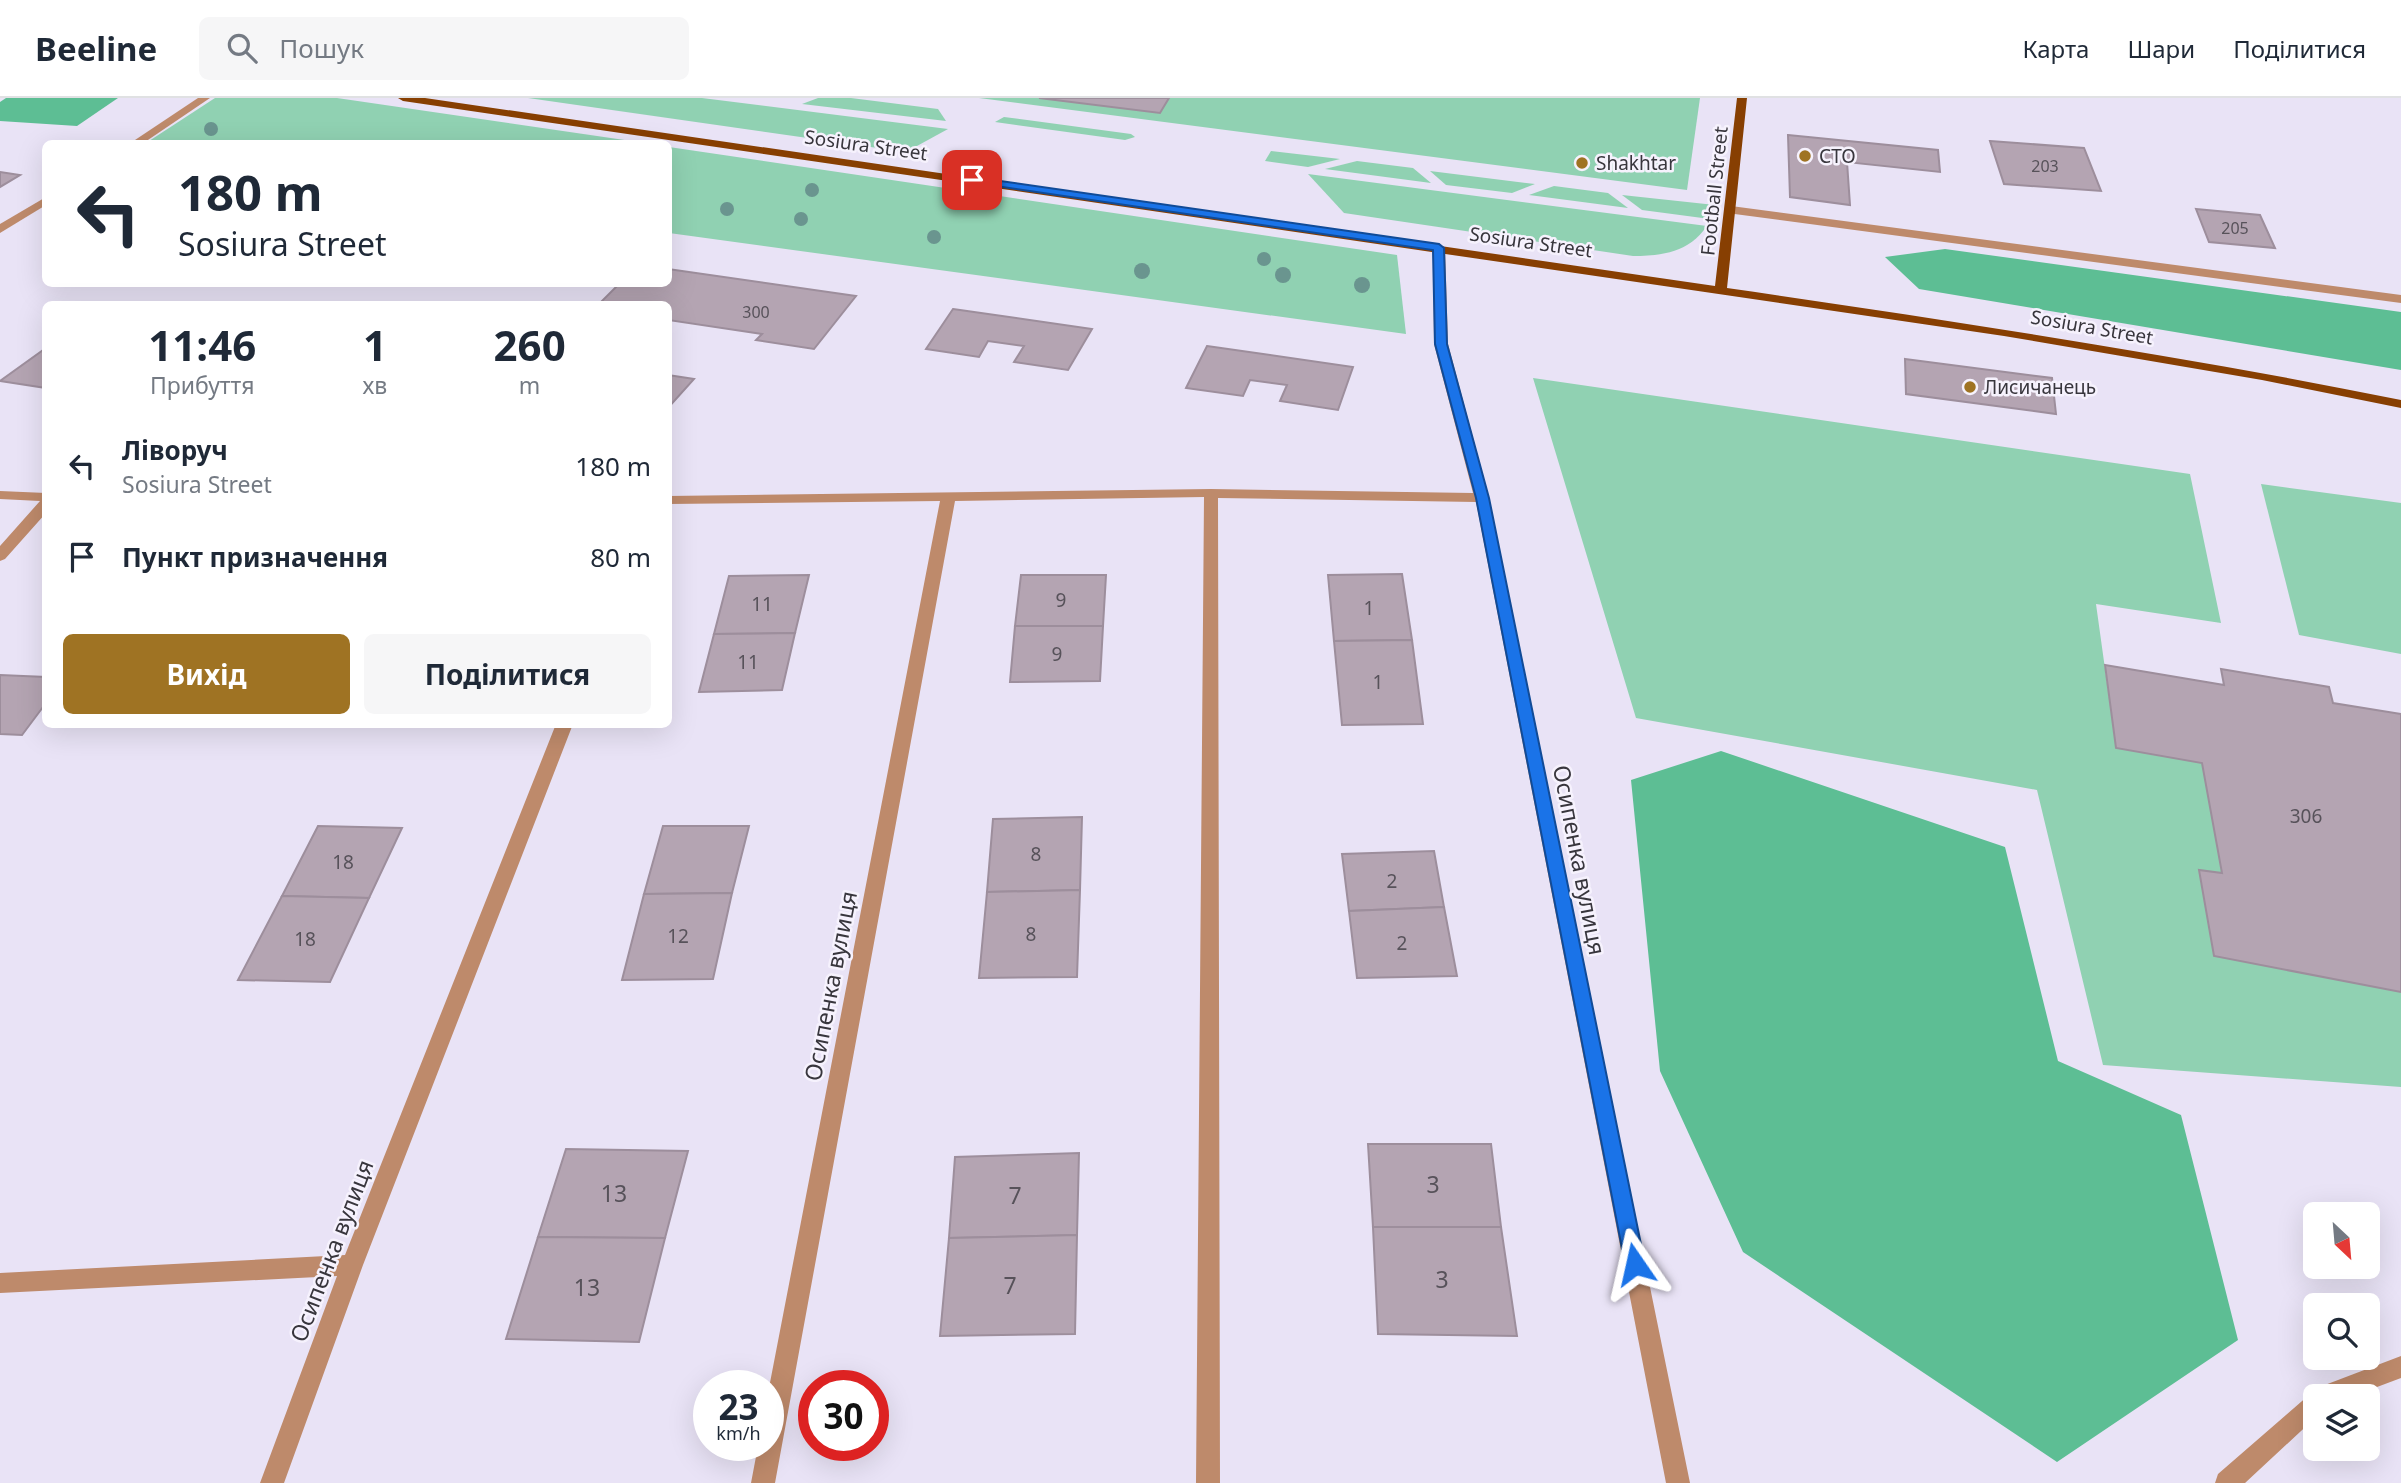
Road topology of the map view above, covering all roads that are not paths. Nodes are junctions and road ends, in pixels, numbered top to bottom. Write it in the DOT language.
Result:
graph roads {
  1 [pos="205,98"];
  2 [pos="403,98"];
  3 [pos="1742,98"];
  4 [pos="140,140"];
  5 [pos="42,203"];
  6 [pos="1731,210"];
  7 [pos="0,229"];
  8 [pos="1439,248"];
  9 [pos="1721,288"];
  10 [pos="2401,299"];
  11 [pos="2401,404"];
  12 [pos="1211,493"];
  13 [pos="0,495"];
  14 [pos="42,497"];
  15 [pos="947,497"];
  16 [pos="1482,498"];
  17 [pos="672,500"];
  18 [pos="42,508"];
  19 [pos="0,556"];
  20 [pos="563,728"];
  21 [pos="352,1265"];
  22 [pos="0,1283"];
  23 [pos="2401,1367"];
  24 [pos="2356,1384"];
  25 [pos="2303,1415"];
  26 [pos="272,1483"];
  27 [pos="763,1483"];
  28 [pos="1208,1483"];
  29 [pos="1678,1483"];
  30 [pos="2227,1483"];
  1 -- 4 [label="street"];
  2 -- 8 [label="main road, Sosiura Street"];
  3 -- 6 [label="main road, Football Street"];
  5 -- 7 [label="street"];
  6 -- 9 [label="main road, Football Street"];
  6 -- 10 [label="street"];
  8 -- 9 [label="main road, Sosiura Street"];
  8 -- 16 [label="street, Осипенка вулиця"];
  9 -- 11 [label="main road, Sosiura Street"];
  12 -- 15 [label="street"];
  12 -- 16 [label="street"];
  12 -- 28 [label="street"];
  13 -- 14 [label="street"];
  15 -- 17 [label="street"];
  15 -- 27 [label="street, Осипенка вулиця"];
  16 -- 29 [label="street, Осипенка вулиця"];
  18 -- 19 [label="street"];
  20 -- 21 [label="street, Осипенка вулиця"];
  21 -- 22 [label="street"];
  21 -- 26 [label="street, Осипенка вулиця"];
  23 -- 24 [label="street"];
  25 -- 30 [label="street"];
}
